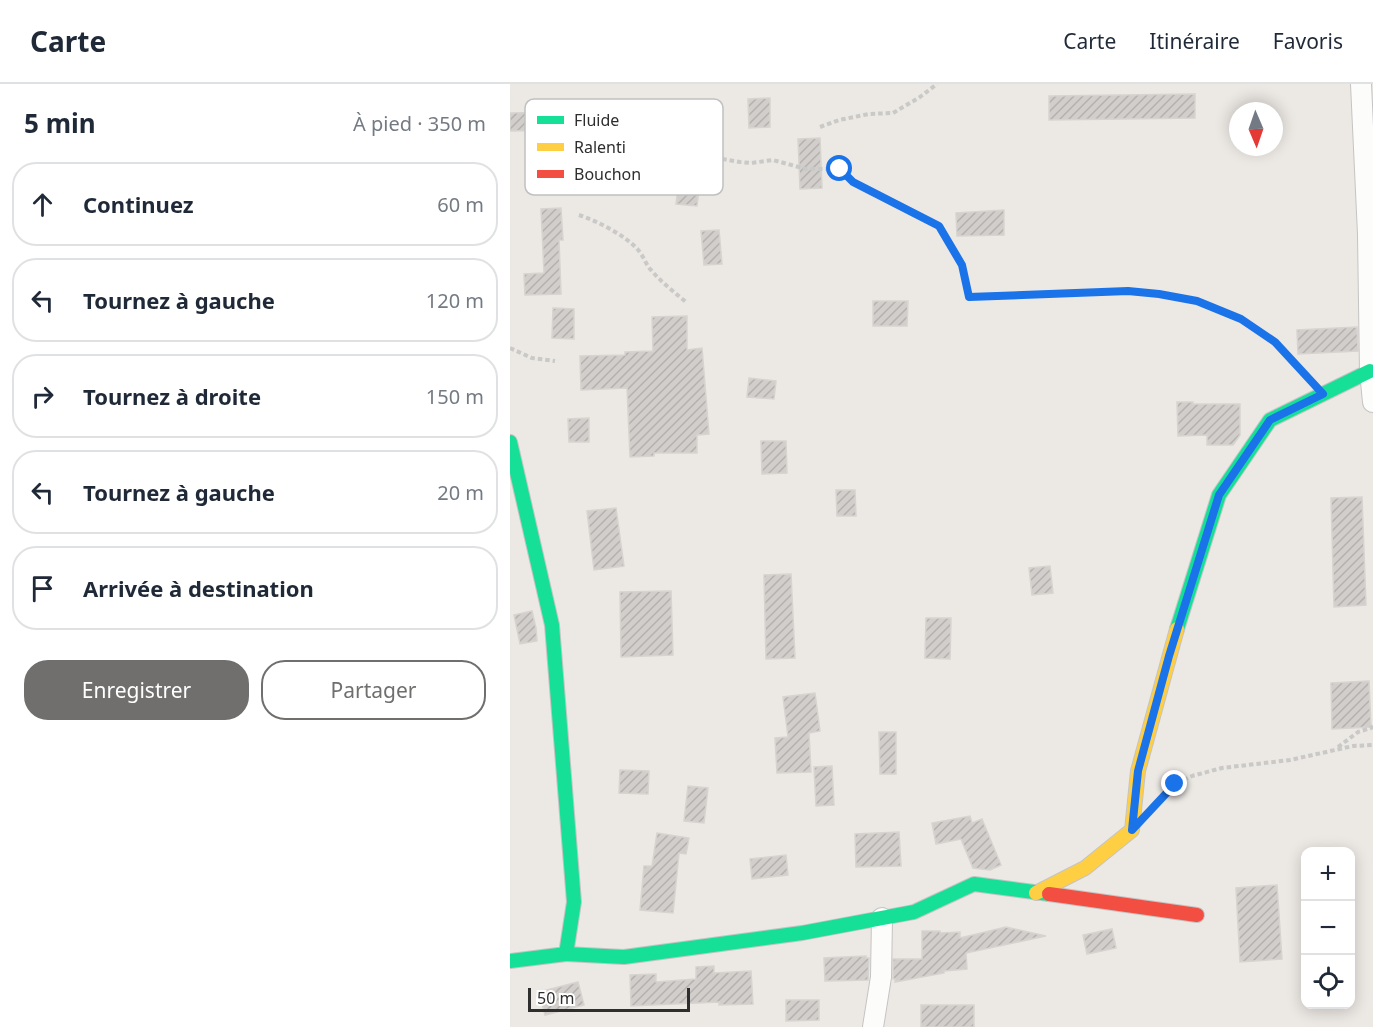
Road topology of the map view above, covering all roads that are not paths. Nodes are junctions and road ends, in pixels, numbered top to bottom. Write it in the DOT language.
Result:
graph roads {
  1 [pos="1361,84"];
  2 [pos="1370,371"];
  3 [pos="1373,402"];
  4 [pos="510,442"];
  5 [pos="1036,893"];
  6 [pos="1197,915"];
  7 [pos="882,918"];
  8 [pos="566,954"];
  9 [pos="510,961"];
  10 [pos="873,1027"];
  1 -- 2 [label="street"];
  2 -- 3 [label="street"];
  2 -- 5 [label="street"];
  4 -- 8 [label="street"];
  5 -- 6 [label="street"];
  5 -- 7 [label="street"];
  7 -- 8 [label="street"];
  7 -- 10 [label="street"];
  8 -- 9 [label="street"];
}
